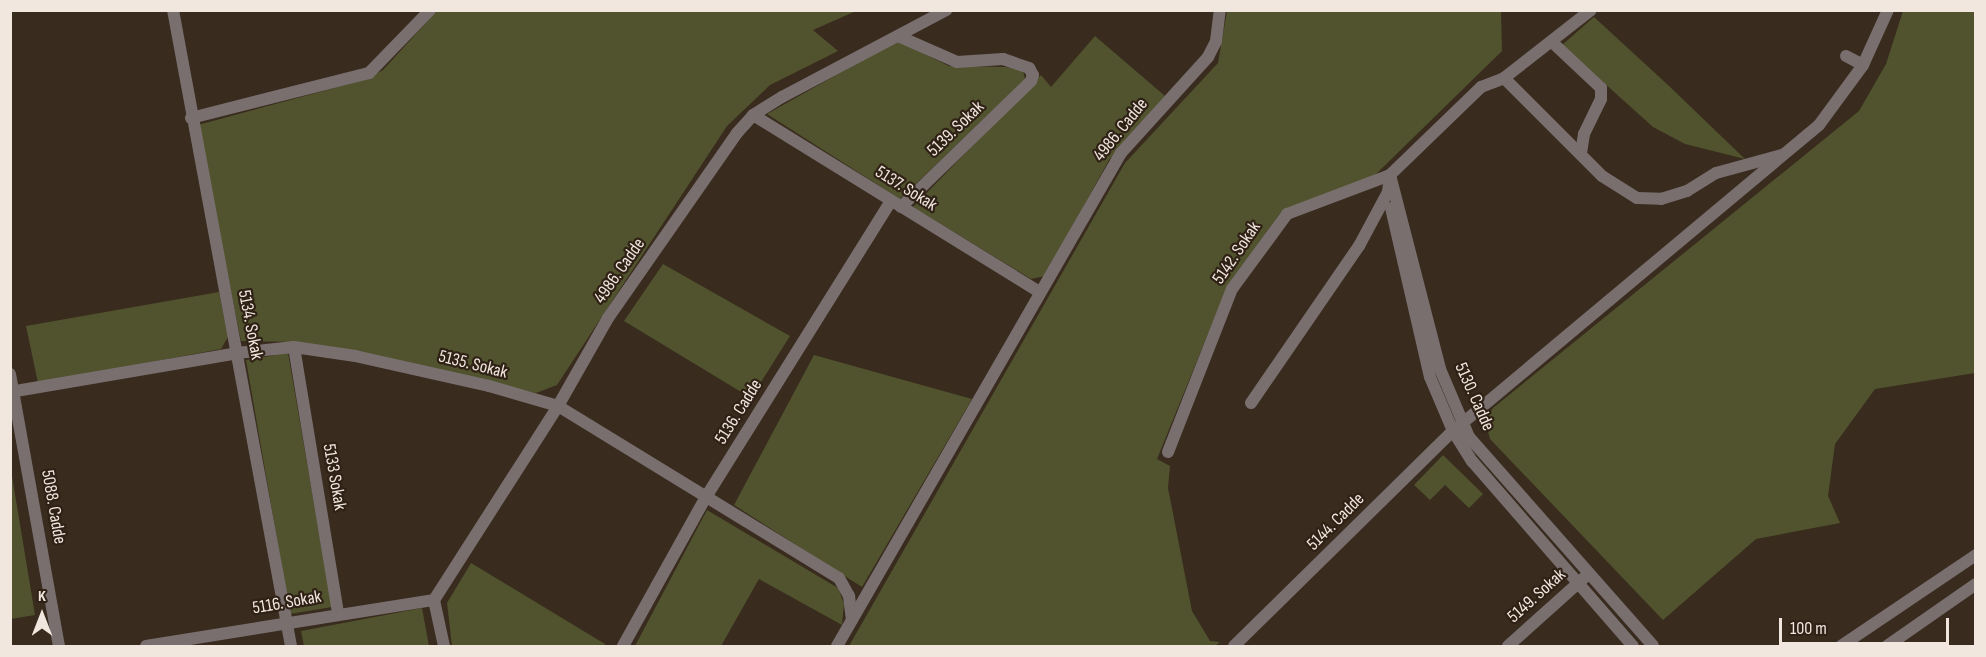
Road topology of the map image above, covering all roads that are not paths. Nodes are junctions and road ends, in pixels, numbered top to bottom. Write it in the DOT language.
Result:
graph roads {
  1 [pos="173,10"];
  2 [pos="430,10"];
  3 [pos="946,10"];
  4 [pos="1220,10"];
  5 [pos="1591,10"];
  6 [pos="1888,10"];
  7 [pos="898,36"];
  8 [pos="1553,43"];
  9 [pos="1846,56"];
  10 [pos="1863,65"];
  11 [pos="1504,78"];
  12 [pos="753,115"];
  13 [pos="190,118"];
  14 [pos="1789,153"];
  15 [pos="1581,154"];
  16 [pos="1390,175"];
  17 [pos="1388,192"];
  18 [pos="896,204"];
  19 [pos="1040,292"];
  20 [pos="294,348"];
  21 [pos="237,353"];
  22 [pos="10,374"];
  23 [pos="12,392"];
  24 [pos="1251,403"];
  25 [pos="558,406"];
  26 [pos="1458,427"];
  27 [pos="1168,452"];
  28 [pos="706,497"];
  29 [pos="1976,555"];
  30 [pos="1589,573"];
  31 [pos="1579,582"];
  32 [pos="1976,584"];
  33 [pos="434,600"];
  34 [pos="338,613"];
  35 [pos="852,620"];
  36 [pos="287,622"];
  37 [pos="59,646"];
  38 [pos="146,646"];
  39 [pos="291,646"];
  40 [pos="444,646"];
  41 [pos="623,646"];
  42 [pos="837,646"];
  43 [pos="1234,646"];
  44 [pos="1508,646"];
  45 [pos="1633,646"];
  46 [pos="1653,646"];
  47 [pos="1841,646"];
  48 [pos="1887,646"];
  1 -- 13 [label="street, 5134. Sokak"];
  2 -- 13 [label="street"];
  3 -- 7 [label="street, 4986. Cadde"];
  4 -- 19 [label="street, 4986. Cadde"];
  5 -- 8 [label="street"];
  6 -- 10 [label="street, 5144. Cadde"];
  7 -- 12 [label="street, 4986. Cadde"];
  7 -- 18 [label="street, 5139. Sokak"];
  8 -- 11 [label="street"];
  8 -- 15 [label="street"];
  9 -- 10 [label="street"];
  10 -- 14 [label="street, 5144. Cadde"];
  11 -- 15 [label="street"];
  11 -- 16 [label="street"];
  12 -- 18 [label="street, 5137. Sokak"];
  12 -- 25 [label="street, 4986. Cadde"];
  13 -- 21 [label="street, 5134. Sokak"];
  14 -- 15 [label="street"];
  14 -- 26 [label="street, 5144. Cadde"];
  16 -- 17 [label="street"];
  16 -- 26 [label="street, 5130. Cadde"];
  16 -- 27 [label="street, 5142. Sokak"];
  17 -- 24 [label="street"];
  17 -- 26 [label="street, 5130. Cadde"];
  18 -- 19 [label="street, 5137. Sokak"];
  18 -- 28 [label="street, 5136. Cadde"];
  19 -- 35 [label="street, 4986. Cadde"];
  20 -- 21 [label="street, 5135. Sokak"];
  20 -- 25 [label="street, 5135. Sokak"];
  20 -- 34 [label="street, 5133 Sokak"];
  21 -- 23 [label="street, 5135. Sokak"];
  21 -- 36 [label="street, 5134. Sokak"];
  22 -- 23 [label="street, 5088. Cadde"];
  23 -- 37 [label="street, 5088. Cadde"];
  25 -- 28 [label="street, 5135. Sokak"];
  25 -- 33 [label="street, 4986. Cadde"];
  26 -- 30 [label="street, 5130. Cadde"];
  26 -- 31 [label="street, 5130. Cadde"];
  26 -- 43 [label="street, 5144. Cadde"];
  28 -- 35 [label="street, 5135. Sokak"];
  28 -- 41 [label="street, 5136. Cadde"];
  29 -- 47 [label="street"];
  30 -- 31 [label="street, 5149. Sokak"];
  30 -- 46 [label="street, 5130. Cadde"];
  31 -- 44 [label="street, 5149. Sokak"];
  31 -- 45 [label="street, 5130. Cadde"];
  32 -- 48 [label="street"];
  33 -- 34 [label="street, 5116. Sokak"];
  33 -- 40 [label="street"];
  34 -- 36 [label="street, 5116. Sokak"];
  35 -- 42 [label="street, 4986. Cadde"];
  36 -- 38 [label="street, 5116. Sokak"];
  36 -- 39 [label="street, 5134. Sokak"];
}
